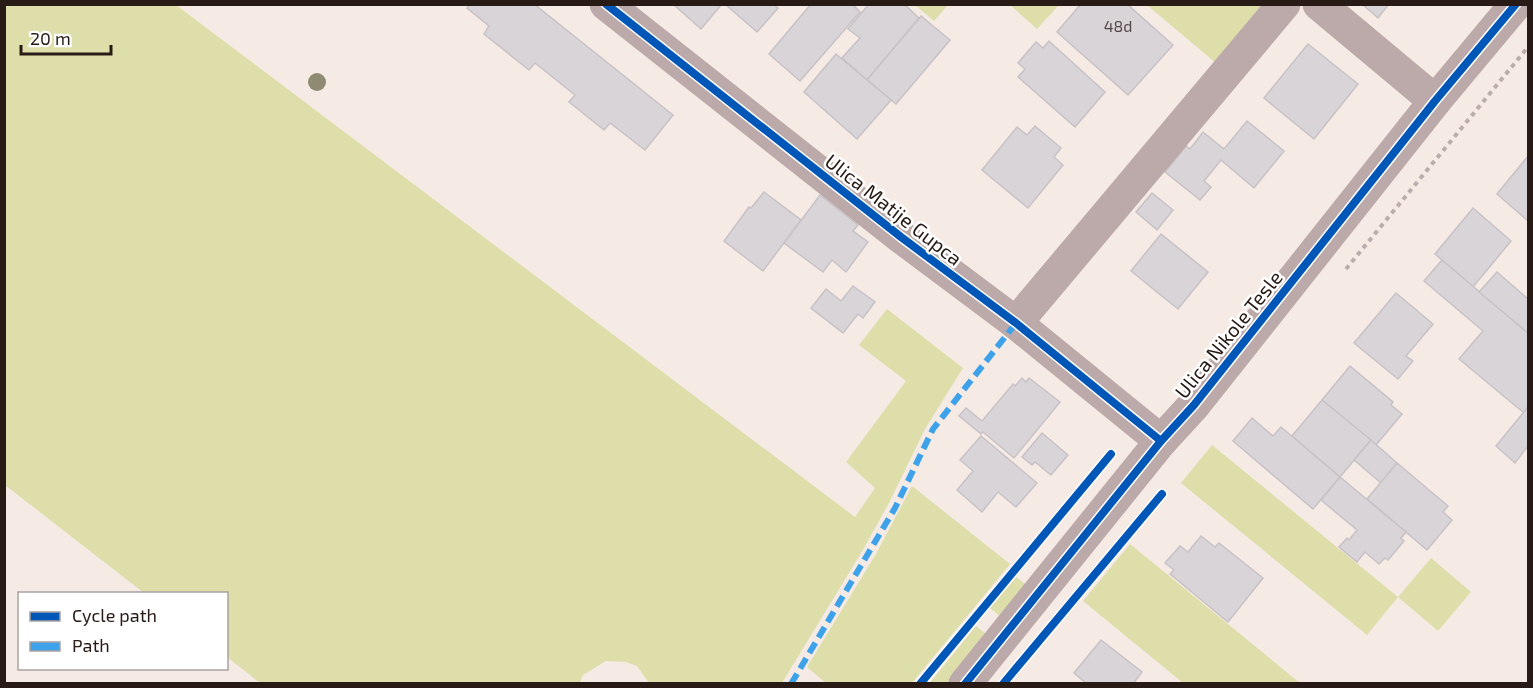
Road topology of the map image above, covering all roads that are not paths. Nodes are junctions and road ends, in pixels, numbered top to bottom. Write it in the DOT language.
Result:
graph roads {
  1 [pos="606,4"];
  2 [pos="1284,4"];
  3 [pos="1319,4"];
  4 [pos="1516,4"];
  5 [pos="1435,101"];
  6 [pos="1016,323"];
  7 [pos="1161,441"];
  8 [pos="965,684"];
  1 -- 6 [label="street, Ulica Matije Gupca"];
  2 -- 6 [label="street"];
  3 -- 5 [label="street"];
  4 -- 5 [label="street, Ulica Nikole Tesle"];
  5 -- 7 [label="street, Ulica Nikole Tesle"];
  6 -- 7 [label="street, Ulica Matije Gupca"];
  7 -- 8 [label="street, Ulica Nikole Tesle"];
}
